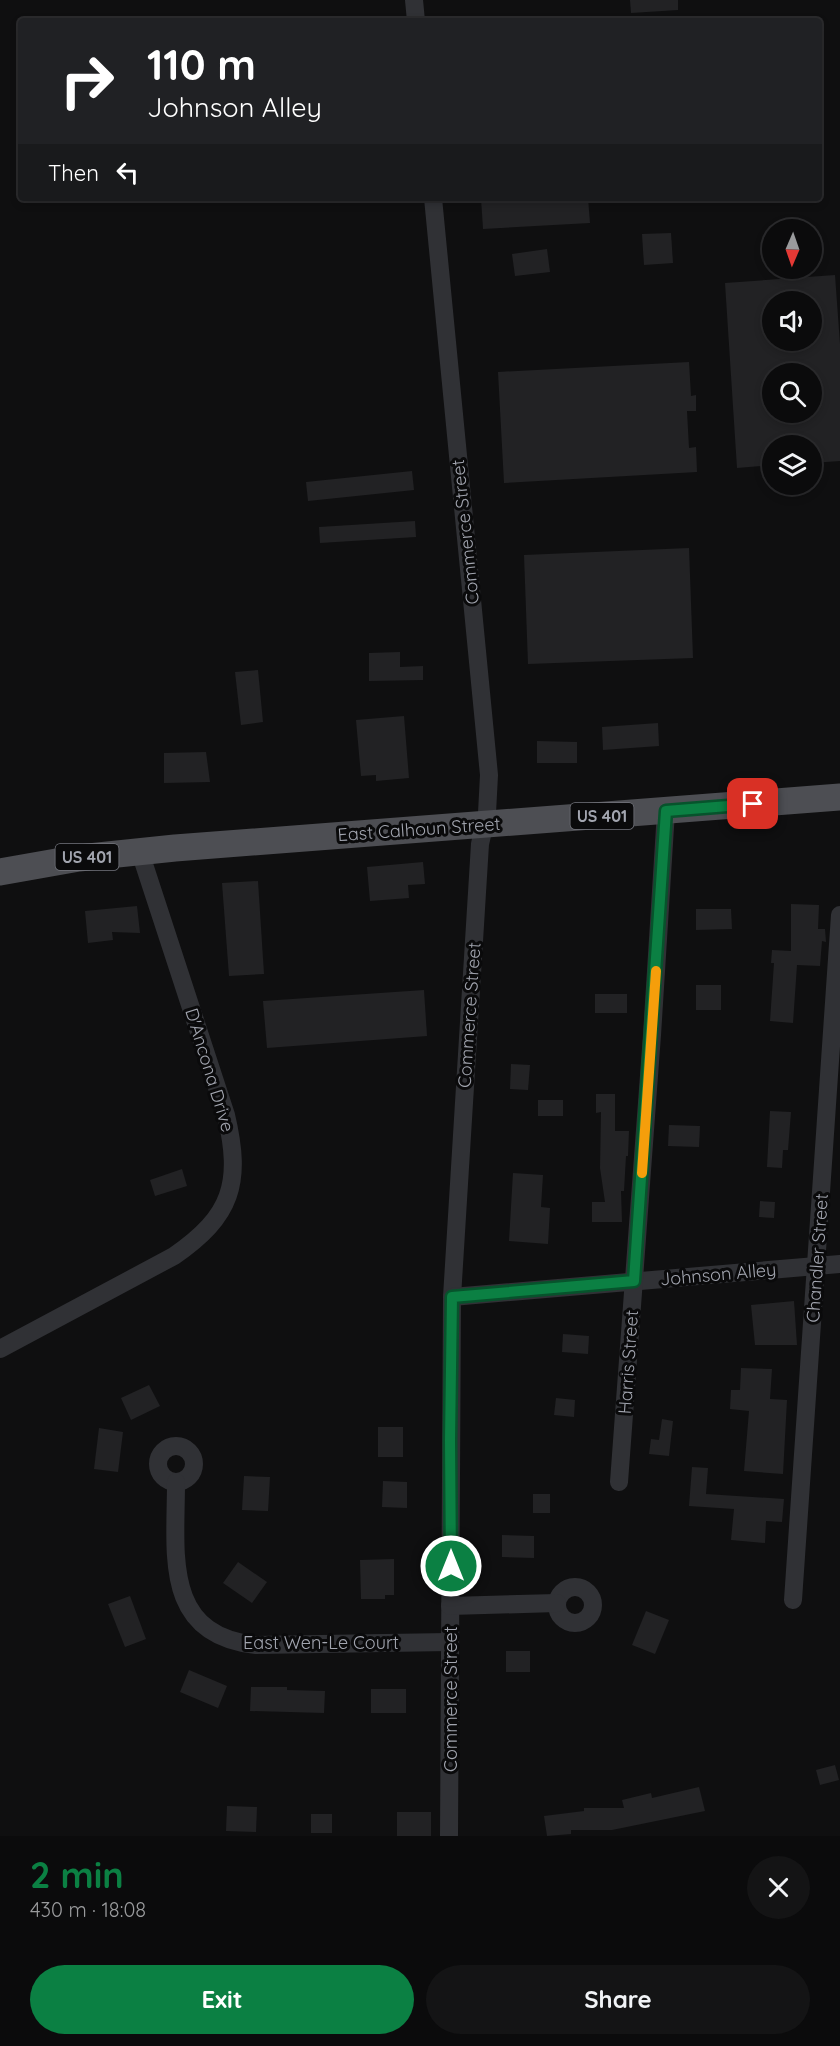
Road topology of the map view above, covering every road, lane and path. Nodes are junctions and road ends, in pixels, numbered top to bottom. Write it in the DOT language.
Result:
graph roads {
  1 [pos="414,0"];
  2 [pos="416,18"];
  3 [pos="433,201"];
  4 [pos="840,797"];
  5 [pos="666,811"];
  6 [pos="485,824"];
  7 [pos="140,852"];
  8 [pos="0,872"];
  9 [pos="840,915"];
  10 [pos="840,1264"];
  11 [pos="816,1266"];
  12 [pos="634,1281"];
  13 [pos="452,1297"];
  14 [pos="0,1349"];
  15 [pos="176,1482"];
  16 [pos="619,1482"];
  17 [pos="793,1600"];
  18 [pos="557,1603"];
  19 [pos="450,1606"];
  20 [pos="450,1642"];
  21 [pos="449,1836"];
  1 -- 2 [label="street"];
  3 -- 6 [label="street, Commerce Street"];
  4 -- 5 [label="main road, East Calhoun Street / US 401"];
  5 -- 6 [label="main road, East Calhoun Street / US 401"];
  5 -- 12 [label="street, Harris Street"];
  6 -- 7 [label="main road, East Calhoun Street / US 401"];
  6 -- 13 [label="street, Commerce Street"];
  7 -- 8 [label="main road, East Calhoun Street / US 401"];
  7 -- 14 [label="street, D'Ancona Drive"];
  9 -- 11 [label="street, Chandler Street"];
  10 -- 11 [label="street, Johnson Alley"];
  11 -- 12 [label="street, Johnson Alley"];
  11 -- 17 [label="street, Chandler Street"];
  12 -- 13 [label="street, Johnson Alley"];
  12 -- 16 [label="street, Harris Street"];
  13 -- 19 [label="street, Commerce Street"];
  15 -- 20 [label="street, East Wen-Le Court"];
  18 -- 19 [label="street"];
  19 -- 20 [label="street, Commerce Street"];
  20 -- 21 [label="street, Commerce Street"];
}
